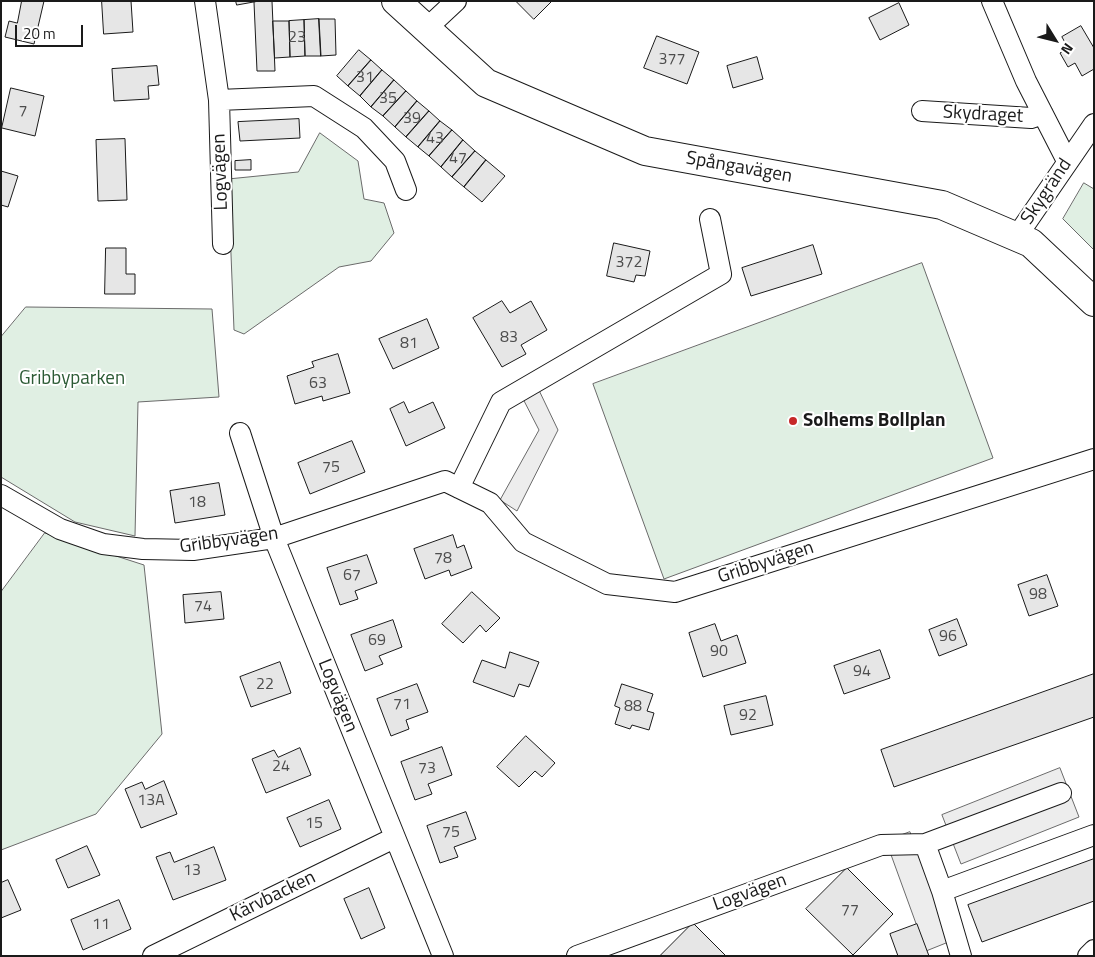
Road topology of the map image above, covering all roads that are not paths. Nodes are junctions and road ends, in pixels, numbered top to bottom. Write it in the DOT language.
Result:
graph roads {
  1 [pos="205,1"];
  2 [pos="396,1"];
  3 [pos="456,1"];
  4 [pos="992,1"];
  5 [pos="426,29"];
  6 [pos="219,100"];
  7 [pos="922,112"];
  8 [pos="1043,114"];
  9 [pos="1094,124"];
  10 [pos="1067,161"];
  11 [pos="406,190"];
  12 [pos="710,219"];
  13 [pos="1017,236"];
  14 [pos="224,244"];
  15 [pos="1094,302"];
  16 [pos="240,433"];
  17 [pos="1094,458"];
  18 [pos="460,488"];
  19 [pos="1,495"];
  20 [pos="274,538"];
  21 [pos="1061,793"];
  22 [pos="1094,835"];
  23 [pos="394,838"];
  24 [pos="925,844"];
  25 [pos="942,891"];
  26 [pos="1094,950"];
  27 [pos="153,956"];
  28 [pos="444,956"];
  29 [pos="577,956"];
  30 [pos="960,956"];
  31 [pos="1088,956"];
  1 -- 6 [label="street, Logvägen"];
  2 -- 5 [label="street, Spångavägen"];
  3 -- 5 [label="street"];
  4 -- 8 [label="street, Skydraget"];
  5 -- 13 [label="street, Spångavägen"];
  6 -- 11 [label="street"];
  6 -- 14 [label="street, Logvägen"];
  7 -- 8 [label="street, Skydraget"];
  8 -- 10 [label="street, Skydraget"];
  9 -- 10 [label="street, Skygränd"];
  10 -- 13 [label="street, Skygränd"];
  12 -- 18 [label="street"];
  13 -- 15 [label="street, Spångavägen"];
  16 -- 20 [label="street, Logvägen"];
  17 -- 18 [label="street, Gribbyvägen"];
  18 -- 20 [label="street, Gribbyvägen"];
  19 -- 20 [label="street, Gribbyvägen"];
  20 -- 23 [label="street, Logvägen"];
  21 -- 24 [label="street, Logvägen"];
  22 -- 25 [label="street"];
  23 -- 27 [label="street, Kärvbacken"];
  23 -- 28 [label="street, Logvägen"];
  24 -- 25 [label="street"];
  24 -- 29 [label="street, Logvägen"];
  25 -- 30 [label="street"];
  26 -- 31 [label="street"];
}
